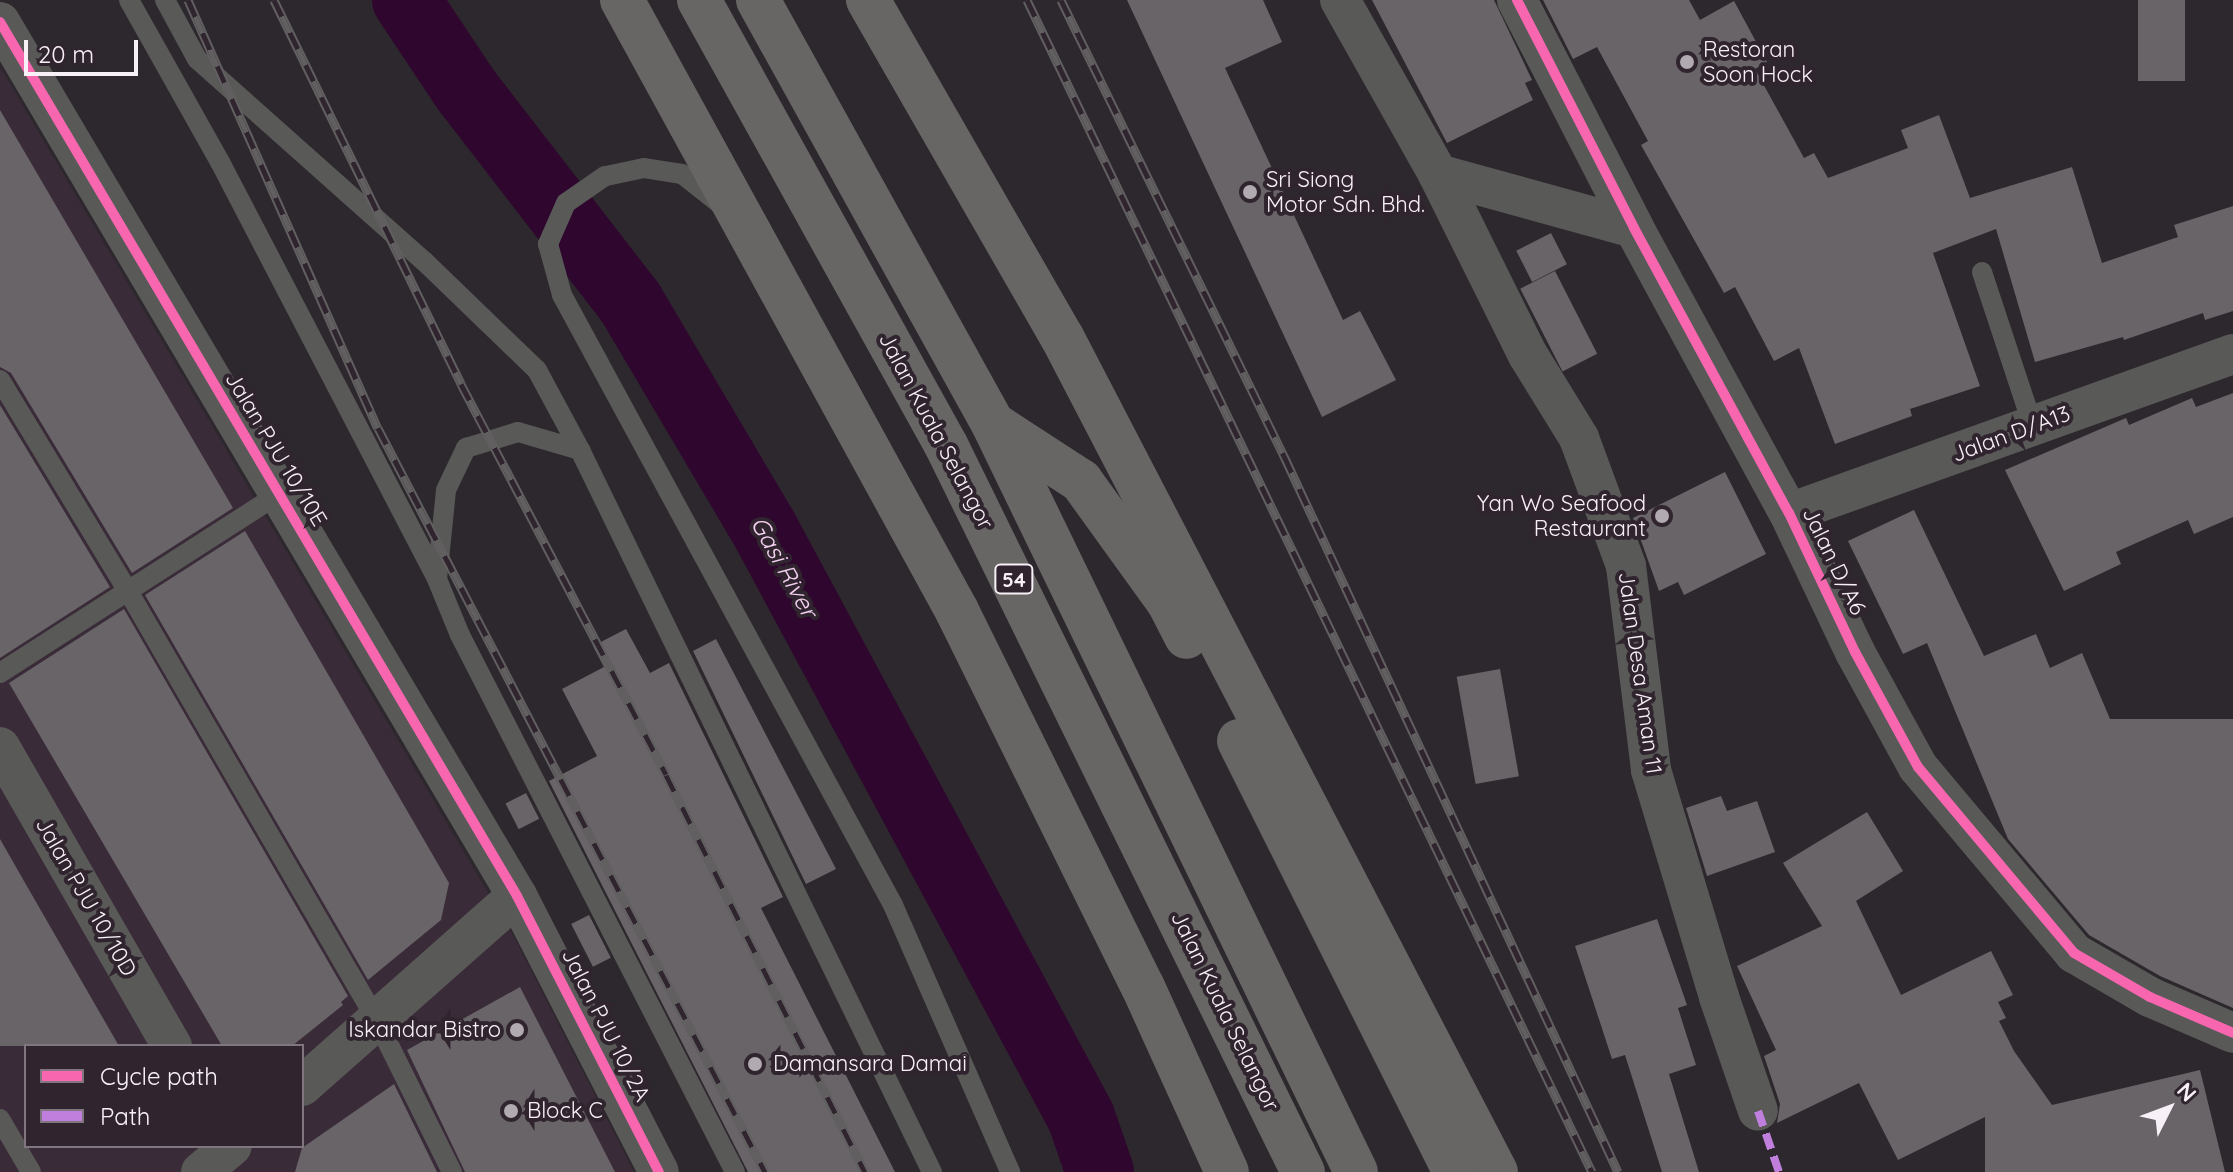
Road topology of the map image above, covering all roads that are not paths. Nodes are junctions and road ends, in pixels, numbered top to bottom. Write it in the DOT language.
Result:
graph roads {
  1 [pos="129,0"];
  2 [pos="165,0"];
  3 [pos="622,0"];
  4 [pos="699,0"];
  5 [pos="758,0"];
  6 [pos="868,0"];
  7 [pos="1340,0"];
  8 [pos="1517,0"];
  9 [pos="0,22"];
  10 [pos="1438,174"];
  11 [pos="746,228"];
  12 [pos="1634,228"];
  13 [pos="1982,272"];
  14 [pos="2233,354"];
  15 [pos="0,380"];
  16 [pos="993,424"];
  17 [pos="2033,426"];
  18 [pos="580,450"];
  19 [pos="279,494"];
  20 [pos="1789,513"];
  21 [pos="437,579"];
  22 [pos="128,591"];
  23 [pos="0,673"];
  24 [pos="0,747"];
  25 [pos="517,896"];
  26 [pos="377,1021"];
  27 [pos="2233,1033"];
  28 [pos="171,1044"];
  29 [pos="304,1084"];
  30 [pos="1758,1111"];
  31 [pos="0,1119"];
  32 [pos="31,1172"];
  33 [pos="452,1172"];
  34 [pos="659,1172"];
  35 [pos="735,1172"];
  36 [pos="932,1172"];
  37 [pos="1010,1172"];
  38 [pos="1227,1172"];
  39 [pos="1303,1172"];
  40 [pos="1356,1172"];
  41 [pos="1455,1172"];
  42 [pos="1496,1172"];
  1 -- 21 [label="lane"];
  2 -- 18 [label="lane"];
  3 -- 11 [label="highway"];
  4 -- 39 [label="highway, Jalan Kuala Selangor / 54"];
  5 -- 16 [label="highway, 54"];
  6 -- 42 [label="highway"];
  7 -- 10 [label="street, Jalan Desa Aman 11"];
  8 -- 12 [label="street, Jalan D/A6"];
  9 -- 19 [label="street, Jalan PJU 10/10E"];
  10 -- 12 [label="street"];
  10 -- 30 [label="street, Jalan Desa Aman 11"];
  11 -- 37 [label="lane"];
  11 -- 38 [label="highway"];
  12 -- 20 [label="street, Jalan D/A6"];
  13 -- 17 [label="lane"];
  14 -- 17 [label="street, Jalan D/A13"];
  15 -- 22 [label="lane"];
  16 -- 40 [label="highway, 54"];
  16 -- 41 [label="highway"];
  17 -- 20 [label="street, Jalan D/A13"];
  18 -- 21 [label="lane"];
  18 -- 36 [label="lane"];
  19 -- 22 [label="lane"];
  19 -- 25 [label="street, Jalan PJU 10/10E"];
  20 -- 27 [label="street, Jalan D/A6"];
  21 -- 35 [label="lane"];
  22 -- 23 [label="lane"];
  22 -- 26 [label="lane"];
  24 -- 28 [label="street, Jalan PJU 10/10D"];
  25 -- 26 [label="street"];
  25 -- 34 [label="street, Jalan PJU 10/2A"];
  26 -- 29 [label="street"];
  26 -- 33 [label="lane"];
  31 -- 32 [label="lane"];
}
